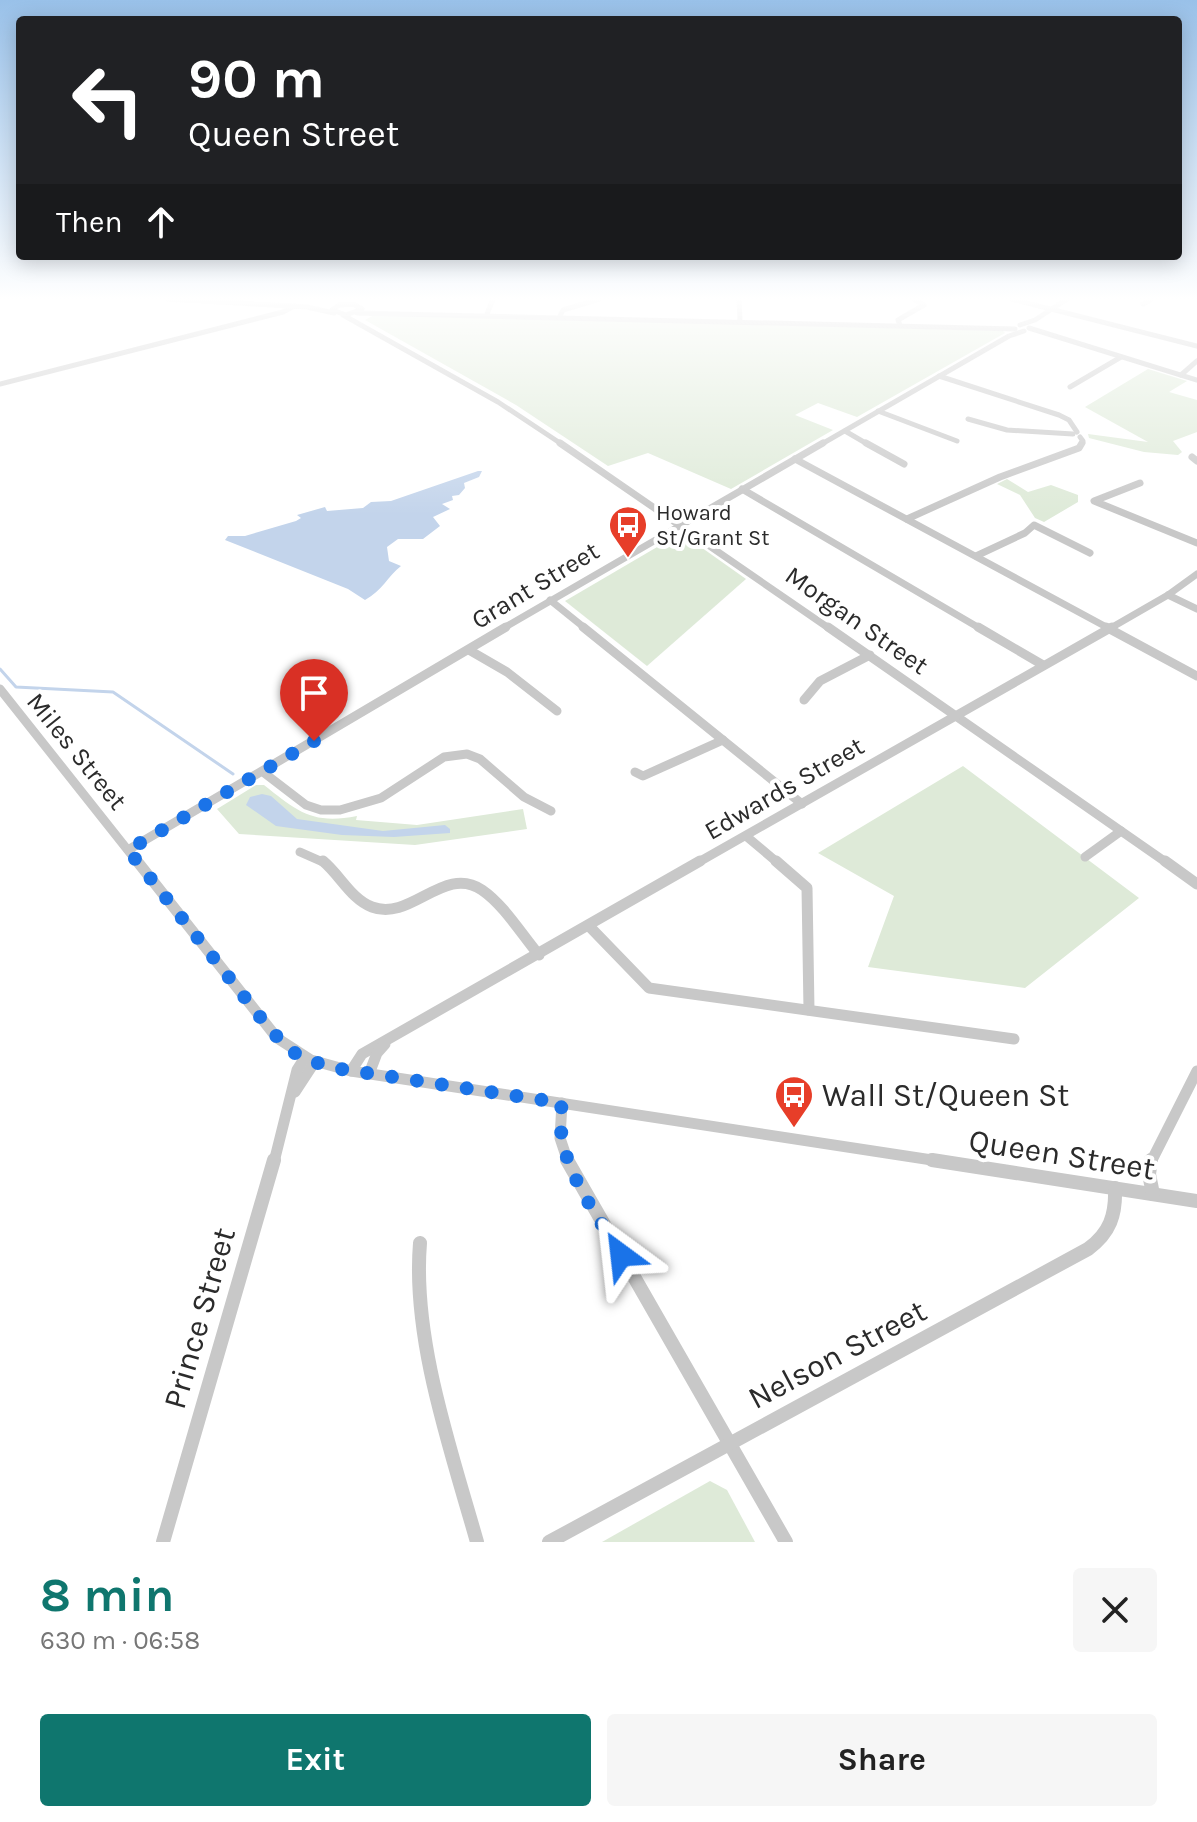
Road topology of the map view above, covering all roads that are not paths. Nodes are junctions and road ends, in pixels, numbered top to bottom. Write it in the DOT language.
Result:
graph roads {
  1 [pos="51,371"];
  2 [pos="444,371"];
  3 [pos="948,371"];
  4 [pos="1097,371"];
  5 [pos="1168,371"];
  6 [pos="1186,371"];
  7 [pos="1181,375"];
  8 [pos="939,376"];
  9 [pos="1197,380"];
  10 [pos="0,384"];
  11 [pos="1070,387"];
  12 [pos="878,411"];
  13 [pos="968,419"];
  14 [pos="845,431"];
  15 [pos="1077,434"];
  16 [pos="957,441"];
  17 [pos="795,459"];
  18 [pos="904,464"];
  19 [pos="1140,483"];
  20 [pos="742,489"];
  21 [pos="907,519"];
  22 [pos="682,524"];
  23 [pos="1197,543"];
  24 [pos="1090,553"];
  25 [pos="976,556"];
  26 [pos="1197,574"];
  27 [pos="1168,595"];
  28 [pos="550,600"];
  29 [pos="1197,609"];
  30 [pos="1108,627"];
  31 [pos="469,650"];
  32 [pos="870,655"];
  33 [pos="1043,665"];
  34 [pos="1197,676"];
  35 [pos="0,689"];
  36 [pos="804,700"];
  37 [pos="557,711"];
  38 [pos="955,715"];
  39 [pos="723,740"];
  40 [pos="263,772"];
  41 [pos="635,772"];
  42 [pos="802,804"];
  43 [pos="551,811"];
  44 [pos="1121,831"];
  45 [pos="746,836"];
  46 [pos="128,850"];
  47 [pos="300,852"];
  48 [pos="1085,857"];
  49 [pos="1197,884"];
  50 [pos="589,926"];
  51 [pos="539,955"];
  52 [pos="809,1010"];
  53 [pos="1014,1039"];
  54 [pos="391,1040"];
  55 [pos="309,1061"];
  56 [pos="351,1071"];
  57 [pos="1197,1071"];
  58 [pos="369,1074"];
  59 [pos="562,1103"];
  60 [pos="1115,1188"];
  61 [pos="1153,1194"];
  62 [pos="1197,1201"];
  63 [pos="420,1243"];
  64 [pos="730,1445"];
  65 [pos="163,1542"];
  66 [pos="477,1542"];
  67 [pos="549,1542"];
  68 [pos="786,1542"];
  1 -- 10 [label="street"];
  2 -- 22 [label="street, Morgan Street"];
  3 -- 8 [label="street, Grant Street"];
  4 -- 11 [label="street"];
  5 -- 7 [label="street"];
  6 -- 7 [label="street"];
  7 -- 9 [label="street"];
  8 -- 12 [label="street, Grant Street"];
  8 -- 15 [label="street"];
  12 -- 14 [label="street, Grant Street"];
  12 -- 16 [label="street"];
  13 -- 15 [label="street"];
  14 -- 17 [label="street, Grant Street"];
  14 -- 18 [label="street"];
  15 -- 21 [label="street"];
  17 -- 20 [label="street, Grant Street"];
  17 -- 21 [label="street"];
  19 -- 23 [label="street"];
  20 -- 22 [label="street, Grant Street"];
  20 -- 33 [label="street"];
  21 -- 25 [label="street"];
  22 -- 28 [label="street, Grant Street"];
  22 -- 32 [label="street, Morgan Street"];
  24 -- 25 [label="street"];
  25 -- 30 [label="street"];
  26 -- 27 [label="street, Edwards Street"];
  27 -- 29 [label="street"];
  27 -- 30 [label="street, Edwards Street"];
  28 -- 31 [label="street, Grant Street"];
  28 -- 39 [label="street"];
  30 -- 33 [label="street, Edwards Street"];
  30 -- 34 [label="street"];
  31 -- 37 [label="street"];
  31 -- 40 [label="street, Grant Street"];
  32 -- 36 [label="street"];
  32 -- 38 [label="street, Morgan Street"];
  33 -- 38 [label="street, Edwards Street"];
  35 -- 46 [label="street, Miles Street"];
  38 -- 42 [label="street, Edwards Street"];
  38 -- 44 [label="street, Morgan Street"];
  39 -- 41 [label="street"];
  39 -- 42 [label="street"];
  40 -- 43 [label="street"];
  40 -- 46 [label="street, Grant Street"];
  42 -- 45 [label="street, Edwards Street"];
  44 -- 48 [label="street"];
  44 -- 49 [label="street, Morgan Street"];
  45 -- 50 [label="street, Edwards Street"];
  45 -- 52 [label="street"];
  46 -- 55 [label="street, Miles Street"];
  47 -- 51 [label="street"];
  50 -- 51 [label="street, Edwards Street"];
  50 -- 52 [label="street"];
  51 -- 54 [label="street, Edwards Street"];
  52 -- 53 [label="street"];
  54 -- 56 [label="street, Edwards Street"];
  54 -- 58 [label="street, Edwards Street"];
  55 -- 56 [label="street, Miles Street"];
  55 -- 65 [label="street, Prince Street"];
  56 -- 58 [label="street, Queen Street"];
  57 -- 61 [label="street"];
  58 -- 59 [label="street, Queen Street"];
  59 -- 60 [label="street, Queen Street"];
  59 -- 64 [label="street"];
  60 -- 61 [label="street, Queen Street"];
  60 -- 64 [label="street, Nelson Street"];
  61 -- 62 [label="street, Queen Street"];
  63 -- 66 [label="street"];
  64 -- 67 [label="street, Nelson Street"];
  64 -- 68 [label="street"];
}
